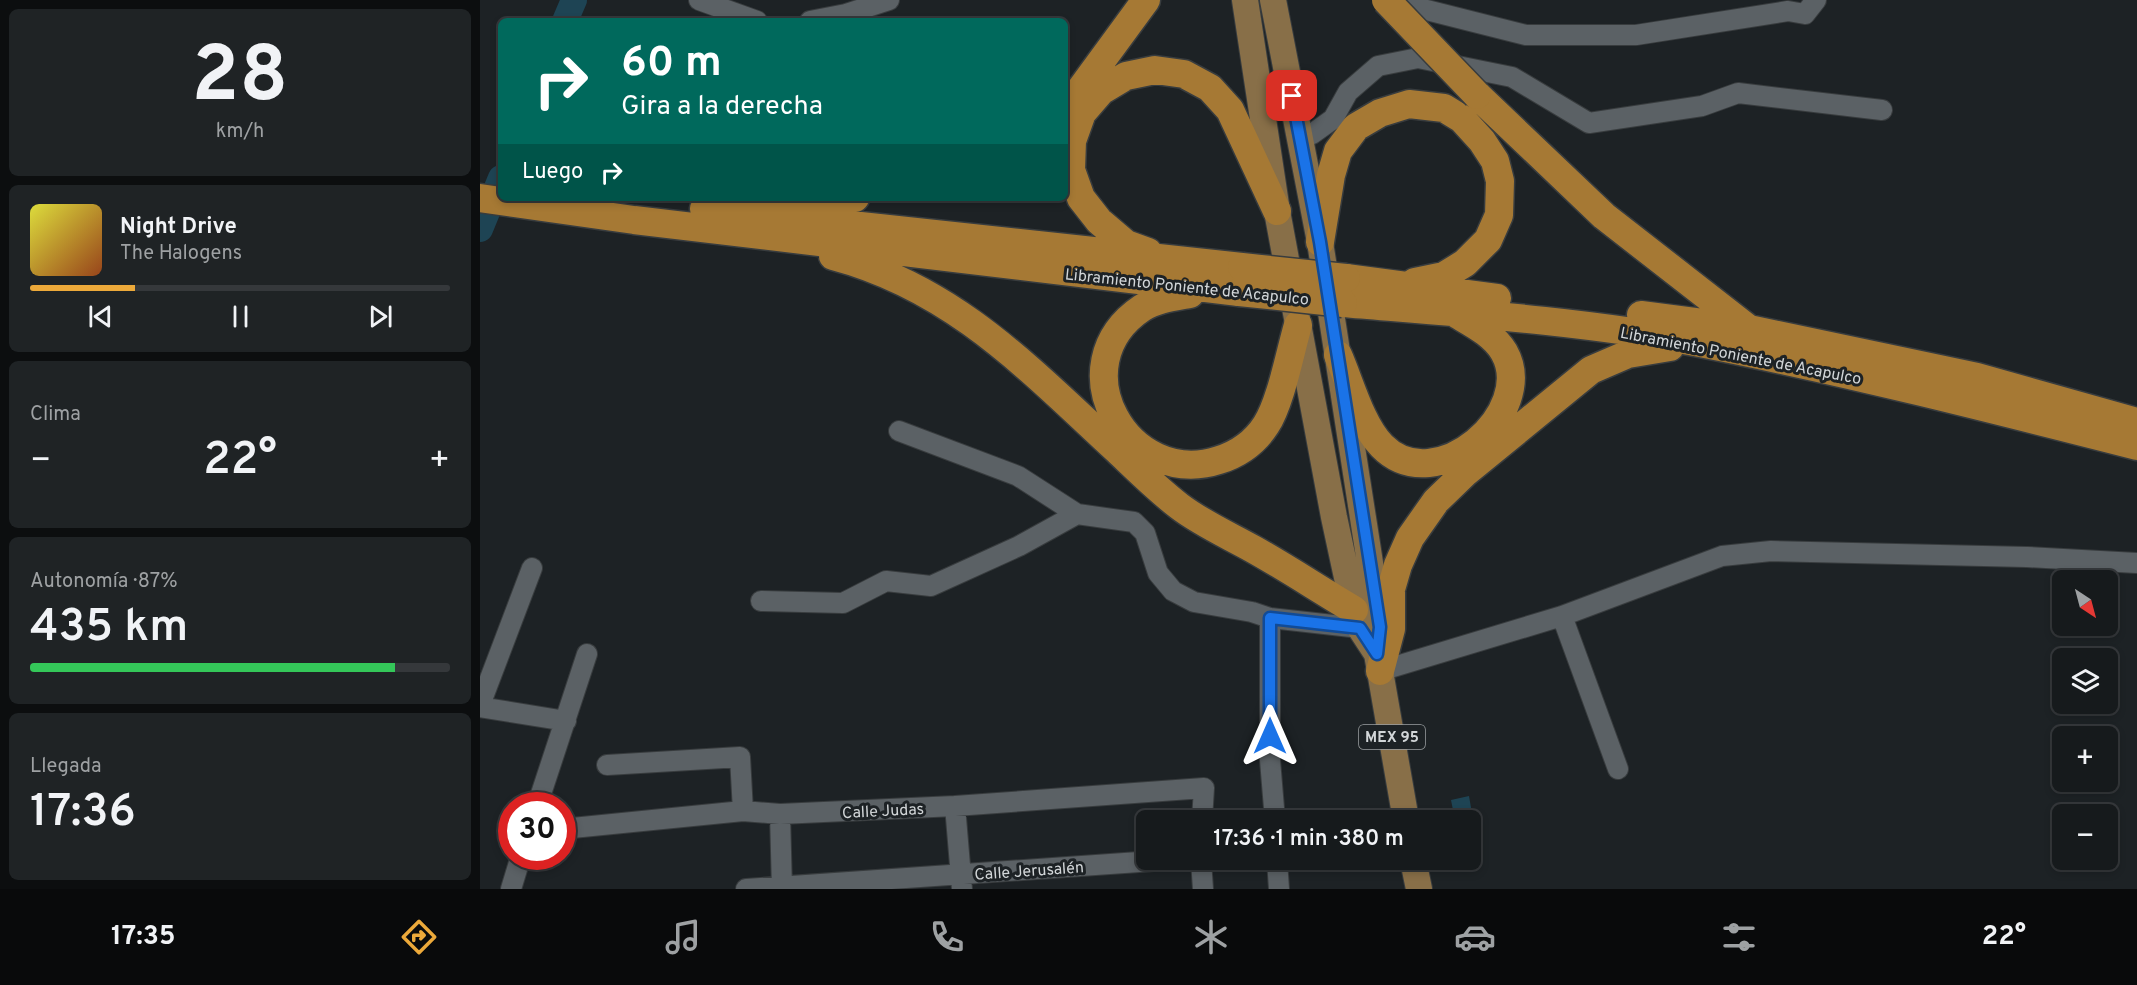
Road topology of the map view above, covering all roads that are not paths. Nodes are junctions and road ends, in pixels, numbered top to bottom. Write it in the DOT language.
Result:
graph roads {
  1 [pos="699,0"];
  2 [pos="889,0"];
  3 [pos="1146,0"];
  4 [pos="1245,0"];
  5 [pos="1273,0"];
  6 [pos="1387,0"];
  7 [pos="1816,0"];
  8 [pos="749,18"];
  9 [pos="825,18"];
  10 [pos="1068,99"];
  11 [pos="1882,110"];
  12 [pos="1300,138"];
  13 [pos="480,179"];
  14 [pos="498,182"];
  15 [pos="480,198"];
  16 [pos="498,200"];
  17 [pos="516,201"];
  18 [pos="616,201"];
  19 [pos="813,201"];
  20 [pos="700,209"];
  21 [pos="636,211"];
  22 [pos="1277,211"];
  23 [pos="747,234"];
  24 [pos="1320,242"];
  25 [pos="1169,260"];
  26 [pos="1231,283"];
  27 [pos="1401,286"];
  28 [pos="1345,290"];
  29 [pos="1454,312"];
  30 [pos="1298,325"];
  31 [pos="1749,328"];
  32 [pos="1699,343"];
  33 [pos="1338,355"];
  34 [pos="2137,422"];
  35 [pos="899,431"];
  36 [pos="2137,446"];
  37 [pos="1077,514"];
  38 [pos="2137,563"];
  39 [pos="532,568"];
  40 [pos="761,601"];
  41 [pos="1562,616"];
  42 [pos="1270,618"];
  43 [pos="1357,619"];
  44 [pos="587,654"];
  45 [pos="1378,662"];
  46 [pos="480,706"];
  47 [pos="566,721"];
  48 [pos="607,765"];
  49 [pos="1618,770"];
  50 [pos="542,792"];
  51 [pos="955,806"];
  52 [pos="1202,810"];
  53 [pos="1274,810"];
  54 [pos="1405,810"];
  55 [pos="743,811"];
  56 [pos="780,814"];
  57 [pos="576,828"];
  58 [pos="1136,863"];
  59 [pos="517,870"];
  60 [pos="1202,870"];
  61 [pos="1278,870"];
  62 [pos="1415,870"];
  63 [pos="961,882"];
  64 [pos="782,888"];
  65 [pos="511,889"];
  66 [pos="746,889"];
  67 [pos="1203,889"];
  68 [pos="1279,889"];
  69 [pos="1419,889"];
  1 -- 8 [label="street"];
  2 -- 9 [label="street"];
  3 -- 10 [label="highway"];
  4 -- 22 [label="main road, MEX 95"];
  5 -- 12 [label="main road, MEX 95"];
  6 -- 7 [label="street"];
  6 -- 31 [label="highway, bridge"];
  11 -- 12 [label="street"];
  12 -- 24 [label="main road, MEX 95"];
  13 -- 14 [label="highway"];
  15 -- 16 [label="highway, Libramiento Poniente de Acapulco"];
  17 -- 21 [label="highway, Libramiento Poniente de Acapulco"];
  18 -- 21 [label="highway, Libramiento Poniente de Acapulco"];
  19 -- 20 [label="highway"];
  20 -- 21 [label="highway, Libramiento Poniente de Acapulco"];
  20 -- 25 [label="highway, Libramiento Poniente de Acapulco"];
  21 -- 23 [label="highway, Libramiento Poniente de Acapulco"];
  22 -- 25 [label="highway"];
  22 -- 30 [label="main road, MEX 95"];
  23 -- 26 [label="highway, Libramiento Poniente de Acapulco"];
  23 -- 43 [label="highway"];
  24 -- 27 [label="highway"];
  24 -- 33 [label="main road, MEX 95"];
  25 -- 26 [label="highway, Libramiento Poniente de Acapulco"];
  26 -- 28 [label="highway, Libramiento Poniente de Acapulco, bridge"];
  26 -- 30 [label="highway"];
  27 -- 28 [label="highway, Libramiento Poniente de Acapulco"];
  27 -- 31 [label="highway, Libramiento Poniente de Acapulco"];
  28 -- 29 [label="highway, Libramiento Poniente de Acapulco"];
  29 -- 32 [label="highway, Libramiento Poniente de Acapulco"];
  29 -- 33 [label="highway"];
  30 -- 43 [label="main road, MEX 95"];
  31 -- 34 [label="highway, Libramiento Poniente de Acapulco"];
  32 -- 36 [label="highway, Libramiento Poniente de Acapulco"];
  32 -- 45 [label="highway"];
  33 -- 45 [label="main road, MEX 95"];
  35 -- 37 [label="street"];
  37 -- 40 [label="street"];
  37 -- 42 [label="street"];
  38 -- 41 [label="street"];
  39 -- 46 [label="street"];
  41 -- 45 [label="street"];
  41 -- 49 [label="street"];
  42 -- 43 [label="street"];
  42 -- 53 [label="street"];
  43 -- 45 [label="main road, MEX 95"];
  44 -- 47 [label="street"];
  45 -- 54 [label="main road, MEX 95"];
  46 -- 47 [label="street"];
  47 -- 50 [label="street"];
  48 -- 55 [label="street"];
  51 -- 52 [label="street, Calle Judas"];
  51 -- 56 [label="street, Calle Judas"];
  51 -- 63 [label="street"];
  55 -- 56 [label="street, Calle Judas"];
  55 -- 57 [label="street, Calle Judas"];
  56 -- 64 [label="street"];
  58 -- 63 [label="street, Calle Jerusalén"];
  59 -- 65 [label="street"];
  60 -- 67 [label="street"];
  61 -- 68 [label="street"];
  62 -- 69 [label="main road"];
  63 -- 64 [label="street, Calle Jerusalén"];
  64 -- 66 [label="street, Calle Jerusalén"];
}
